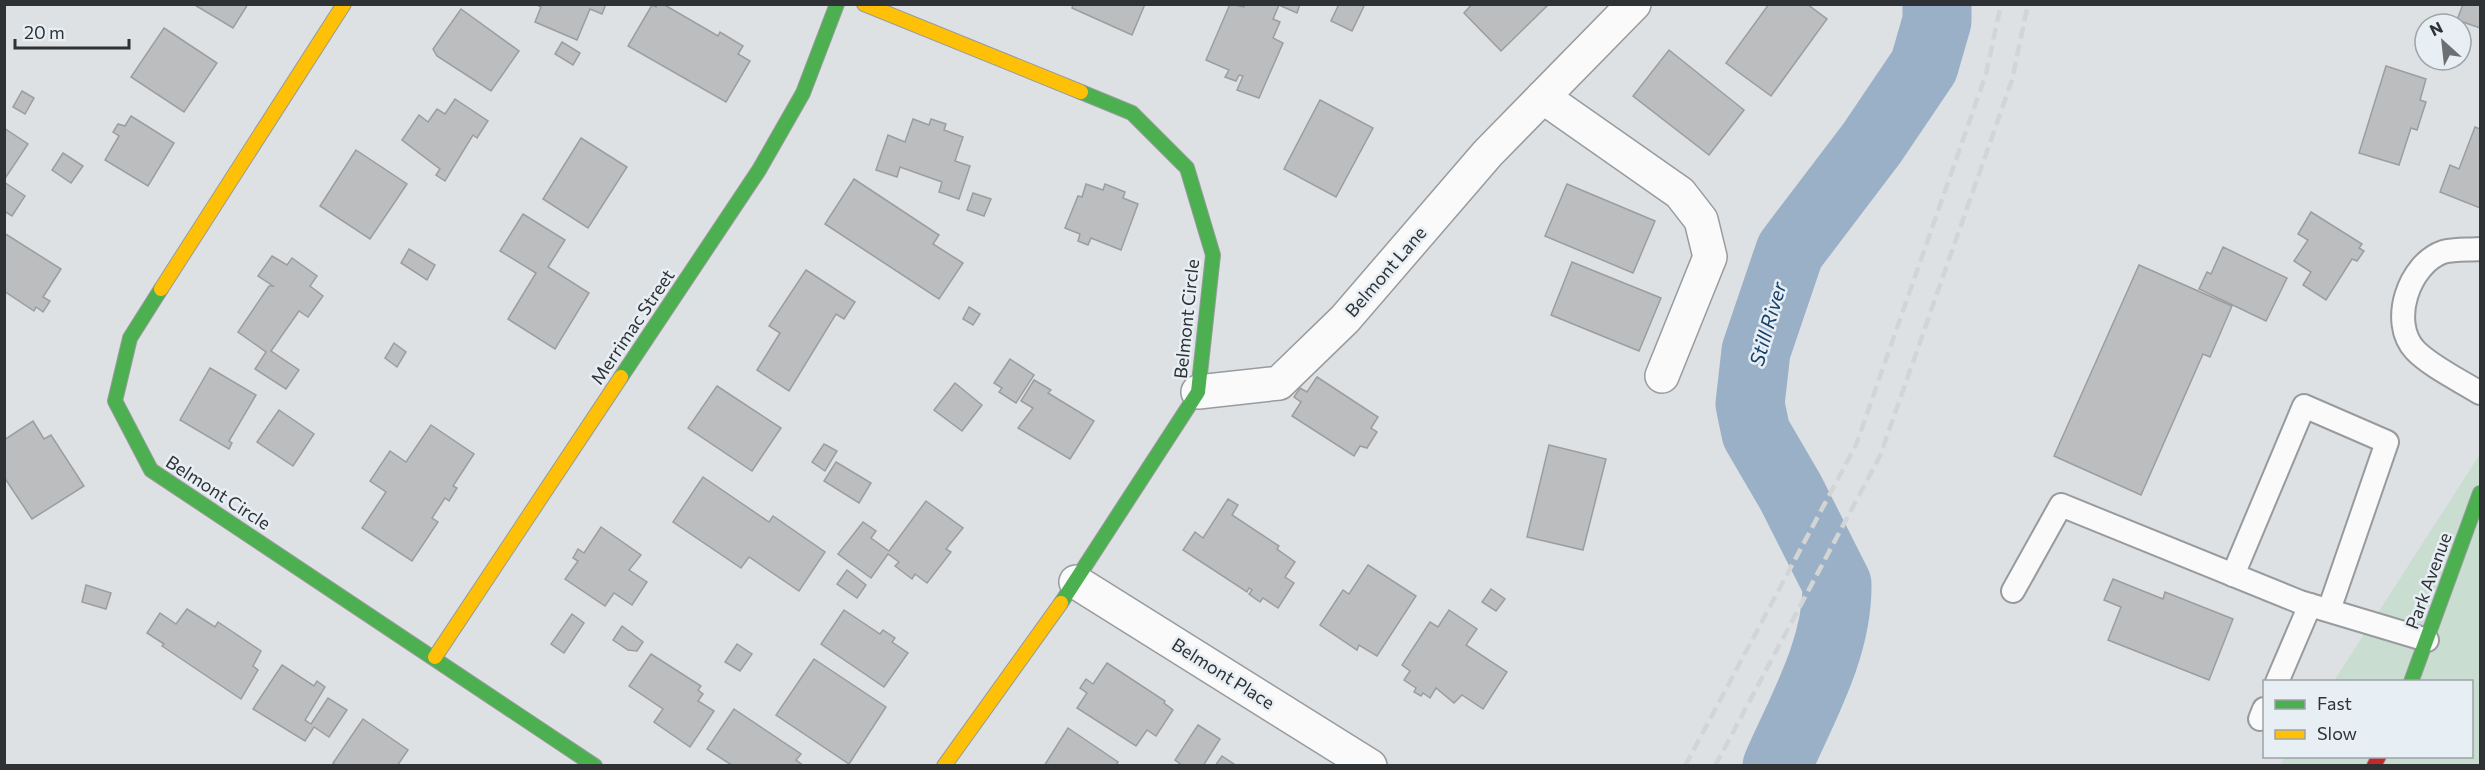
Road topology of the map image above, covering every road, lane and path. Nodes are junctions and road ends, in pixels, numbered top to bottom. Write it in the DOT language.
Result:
graph roads {
  1 [pos="344,4"];
  2 [pos="837,4"];
  3 [pos="864,4"];
  4 [pos="1634,4"];
  5 [pos="1543,97"];
  6 [pos="2481,249"];
  7 [pos="1662,376"];
  8 [pos="1198,392"];
  9 [pos="2481,393"];
  10 [pos="2481,493"];
  11 [pos="2233,574"];
  12 [pos="1076,582"];
  13 [pos="2013,591"];
  14 [pos="2320,608"];
  15 [pos="2427,640"];
  16 [pos="435,657"];
  17 [pos="2278,680"];
  18 [pos="2410,680"];
  19 [pos="595,765"];
  20 [pos="944,765"];
  21 [pos="1370,765"];
  1 -- 16 [label="street, Belmont Circle"];
  2 -- 16 [label="street, Merrimac Street"];
  3 -- 8 [label="street, Belmont Circle"];
  4 -- 5 [label="street, Belmont Lane"];
  5 -- 7 [label="street"];
  5 -- 8 [label="street, Belmont Lane"];
  6 -- 9 [label="lane"];
  8 -- 12 [label="street, Belmont Circle"];
  10 -- 15 [label="street, Park Avenue"];
  11 -- 13 [label="lane"];
  11 -- 14 [label="lane"];
  11 -- 14 [label="lane"];
  12 -- 20 [label="street, Belmont Circle"];
  12 -- 21 [label="street, Belmont Place"];
  14 -- 15 [label="lane"];
  14 -- 17 [label="lane"];
  15 -- 18 [label="street, Park Avenue"];
  16 -- 19 [label="street, Belmont Circle"];
}
